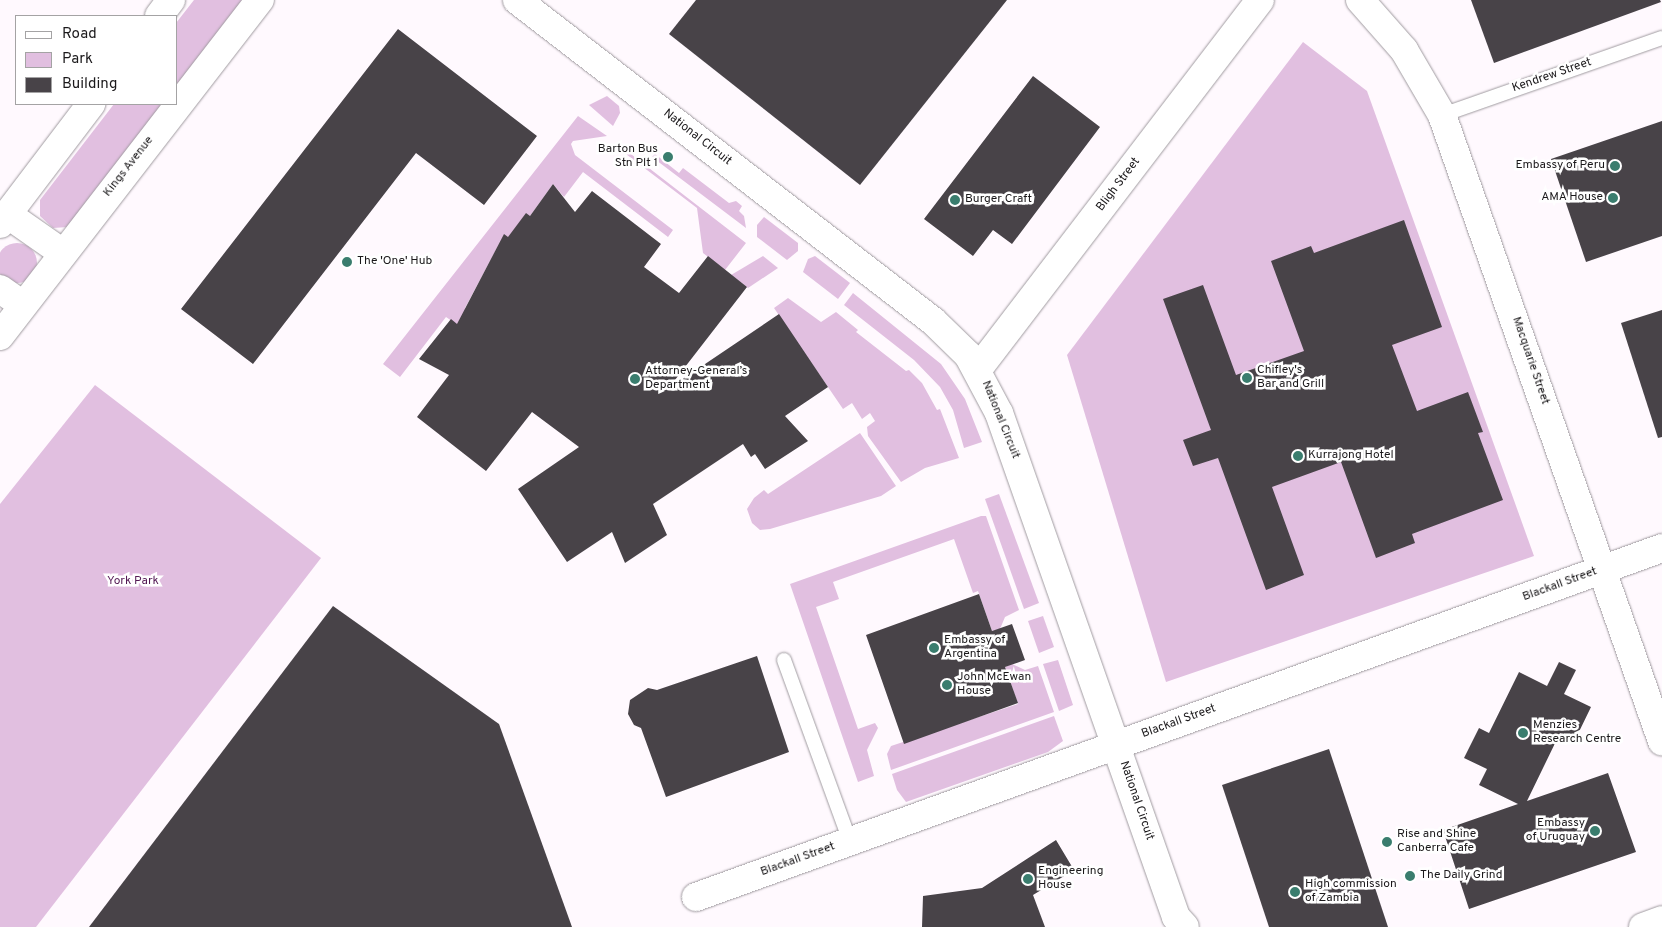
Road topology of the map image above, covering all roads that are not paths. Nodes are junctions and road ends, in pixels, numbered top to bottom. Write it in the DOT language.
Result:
graph roads {
  1 [pos="171,0"];
  2 [pos="260,0"];
  3 [pos="517,0"];
  4 [pos="1260,0"];
  5 [pos="1360,0"];
  6 [pos="160,15"];
  7 [pos="1662,38"];
  8 [pos="90,105"];
  9 [pos="1442,115"];
  10 [pos="4,219"];
  11 [pos="63,253"];
  12 [pos="0,289"];
  13 [pos="23,306"];
  14 [pos="0,336"];
  15 [pos="978,370"];
  16 [pos="1662,548"];
  17 [pos="1603,570"];
  18 [pos="784,660"];
  19 [pos="1662,741"];
  20 [pos="1116,744"];
  21 [pos="850,840"];
  22 [pos="696,897"];
  23 [pos="1662,920"];
  24 [pos="1178,924"];
  25 [pos="1643,927"];
  1 -- 6 [label="street"];
  2 -- 11 [label="street, Kings Avenue"];
  3 -- 15 [label="street, National Circuit"];
  4 -- 15 [label="street, Bligh Street"];
  5 -- 9 [label="street, Macquarie Street"];
  7 -- 9 [label="lane, Kendrew Street"];
  8 -- 10 [label="street"];
  9 -- 17 [label="street, Macquarie Street"];
  10 -- 11 [label="street"];
  11 -- 13 [label="street, Kings Avenue"];
  12 -- 13 [label="street"];
  13 -- 14 [label="street, Kings Avenue"];
  15 -- 20 [label="street, National Circuit"];
  16 -- 17 [label="street, Blackall Street"];
  17 -- 19 [label="street, Macquarie Street"];
  17 -- 20 [label="street, Blackall Street"];
  18 -- 21 [label="lane"];
  20 -- 21 [label="street, Blackall Street"];
  20 -- 24 [label="street, National Circuit"];
  21 -- 22 [label="street, Blackall Street"];
  23 -- 25 [label="street"];
}
